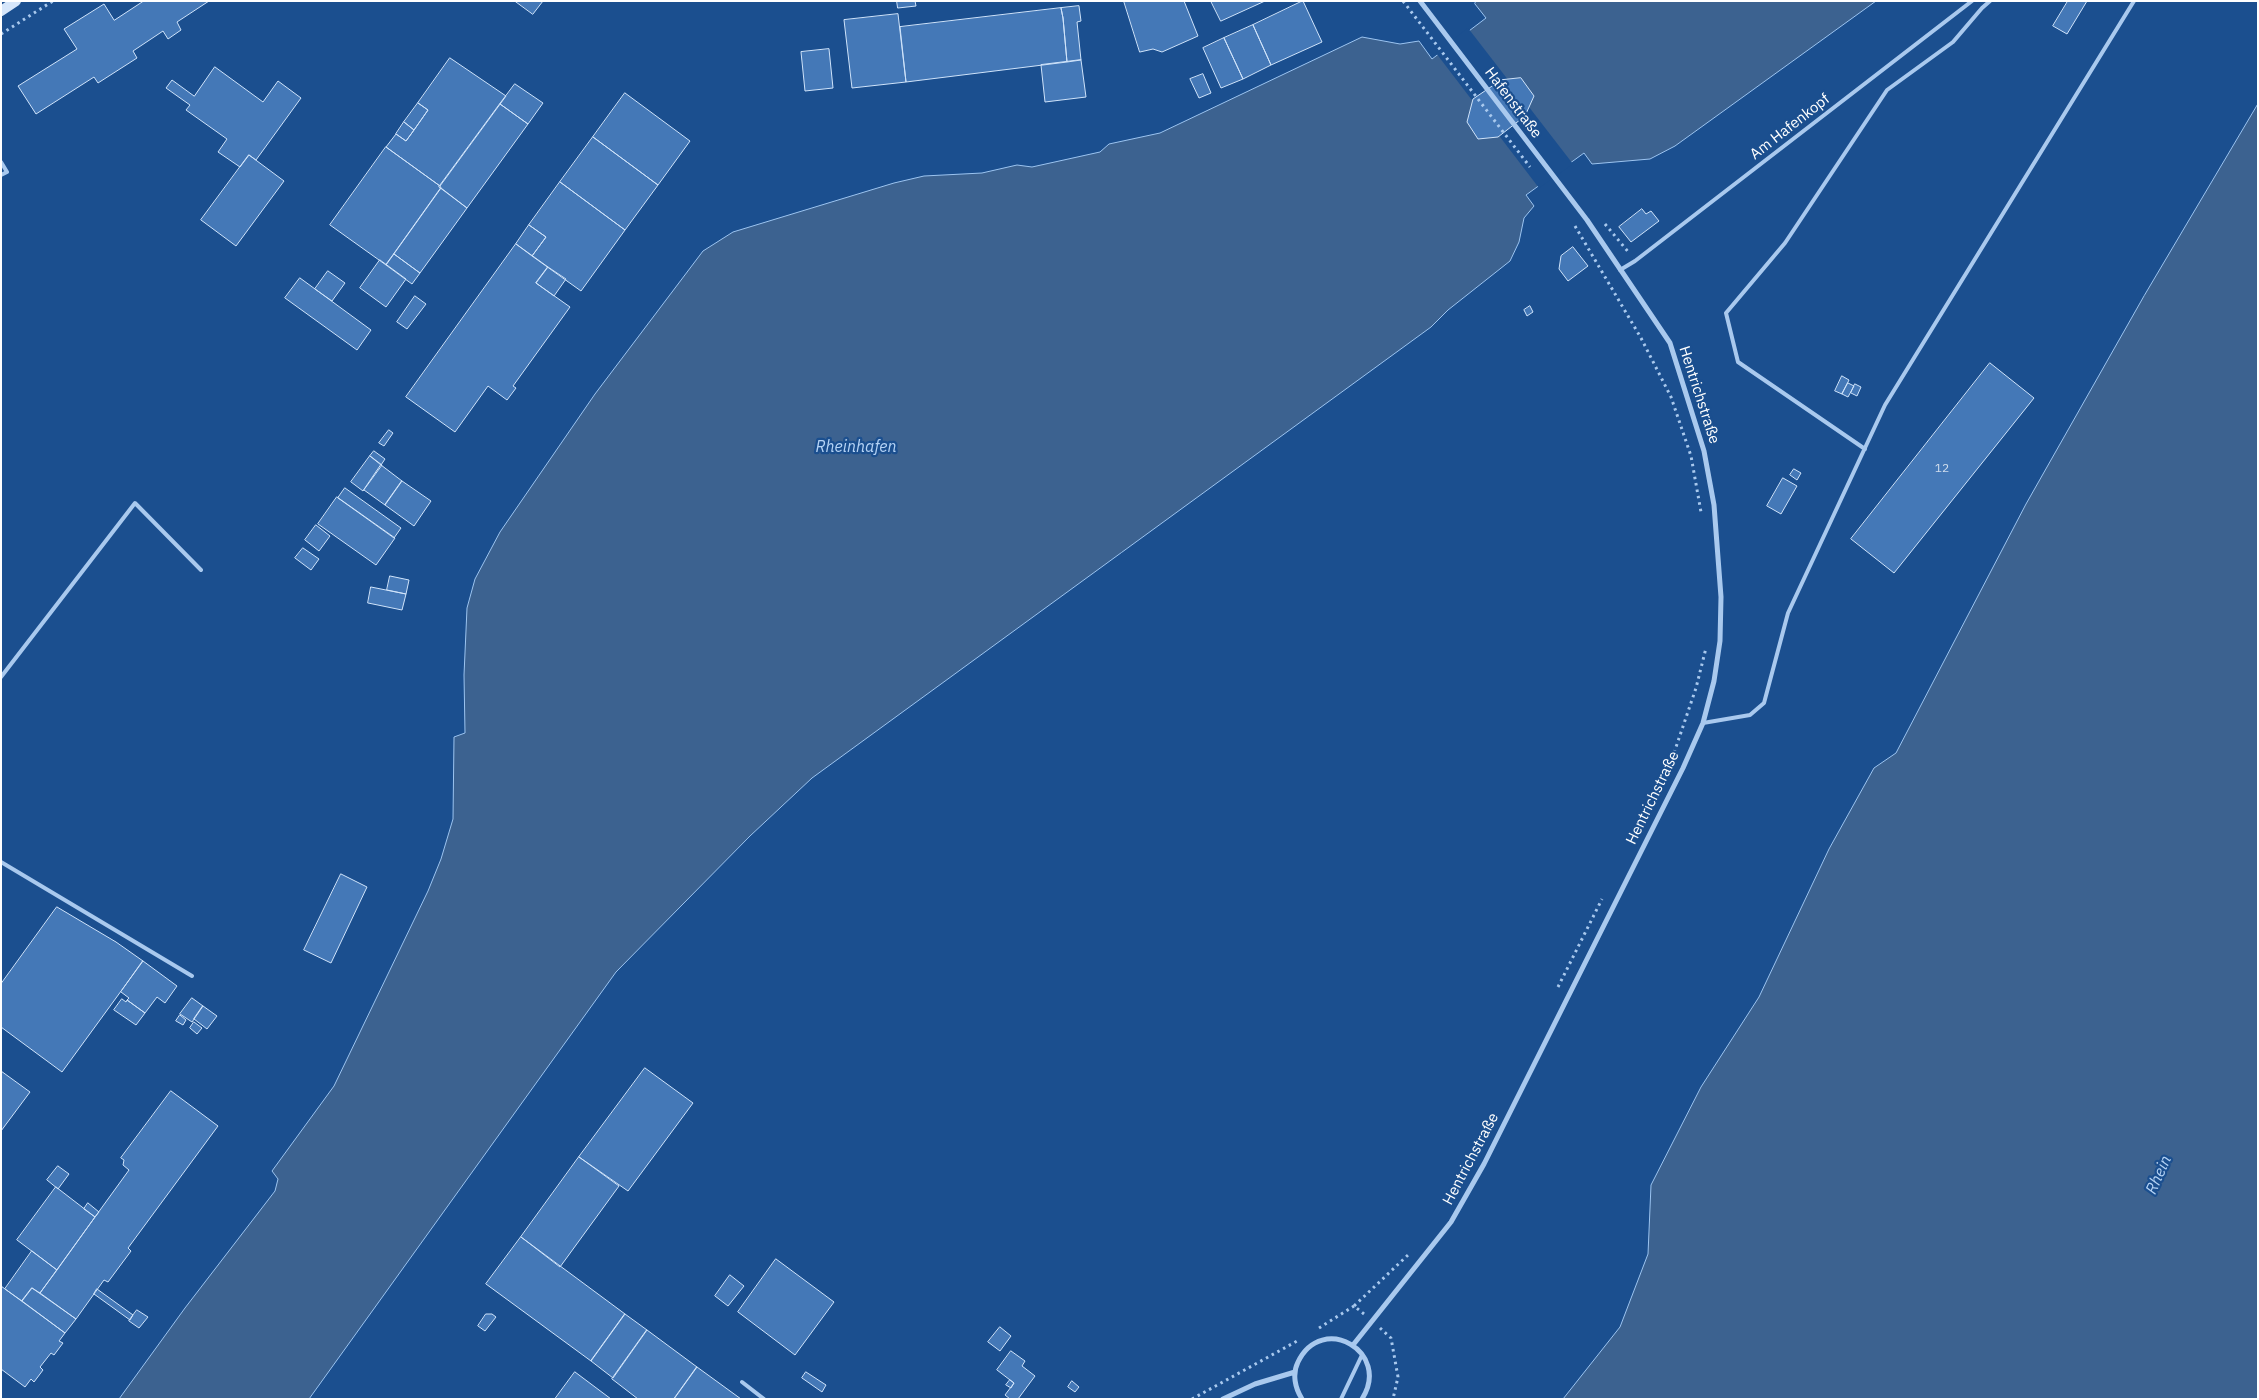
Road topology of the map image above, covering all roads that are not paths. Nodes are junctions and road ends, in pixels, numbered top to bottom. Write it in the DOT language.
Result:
graph roads {
  1 [pos="16,1"];
  2 [pos="1972,1"];
  3 [pos="1990,1"];
  4 [pos="2134,1"];
  5 [pos="1421,2"];
  6 [pos="1,11"];
  7 [pos="1,162"];
  8 [pos="1,175"];
  9 [pos="1587,220"];
  10 [pos="1620,270"];
  11 [pos="1865,448"];
  12 [pos="201,570"];
  13 [pos="1,678"];
  14 [pos="1703,723"];
  15 [pos="1,862"];
  16 [pos="192,976"];
  17 [pos="1353,1345"];
  18 [pos="1362,1355"];
  19 [pos="1294,1372"];
  20 [pos="742,1382"];
  21 [pos="764,1399"];
  22 [pos="1223,1399"];
  23 [pos="1302,1399"];
  24 [pos="1341,1399"];
  25 [pos="1362,1399"];
  1 -- 6 [label="main road"];
  2 -- 10 [label="lane, Am Hafenkopf"];
  3 -- 11 [label="lane"];
  4 -- 11 [label="lane"];
  5 -- 9 [label="street, Hafenstraße"];
  7 -- 8 [label="lane"];
  9 -- 10 [label="street, Hentrichstraße"];
  10 -- 14 [label="street, Hentrichstraße"];
  11 -- 14 [label="lane"];
  12 -- 13 [label="lane"];
  14 -- 17 [label="street, Hentrichstraße"];
  15 -- 16 [label="lane"];
  17 -- 18 [label="street"];
  17 -- 19 [label="street"];
  18 -- 24 [label="lane"];
  18 -- 25 [label="street"];
  19 -- 22 [label="street"];
  19 -- 23 [label="street"];
  20 -- 21 [label="lane"];
}
